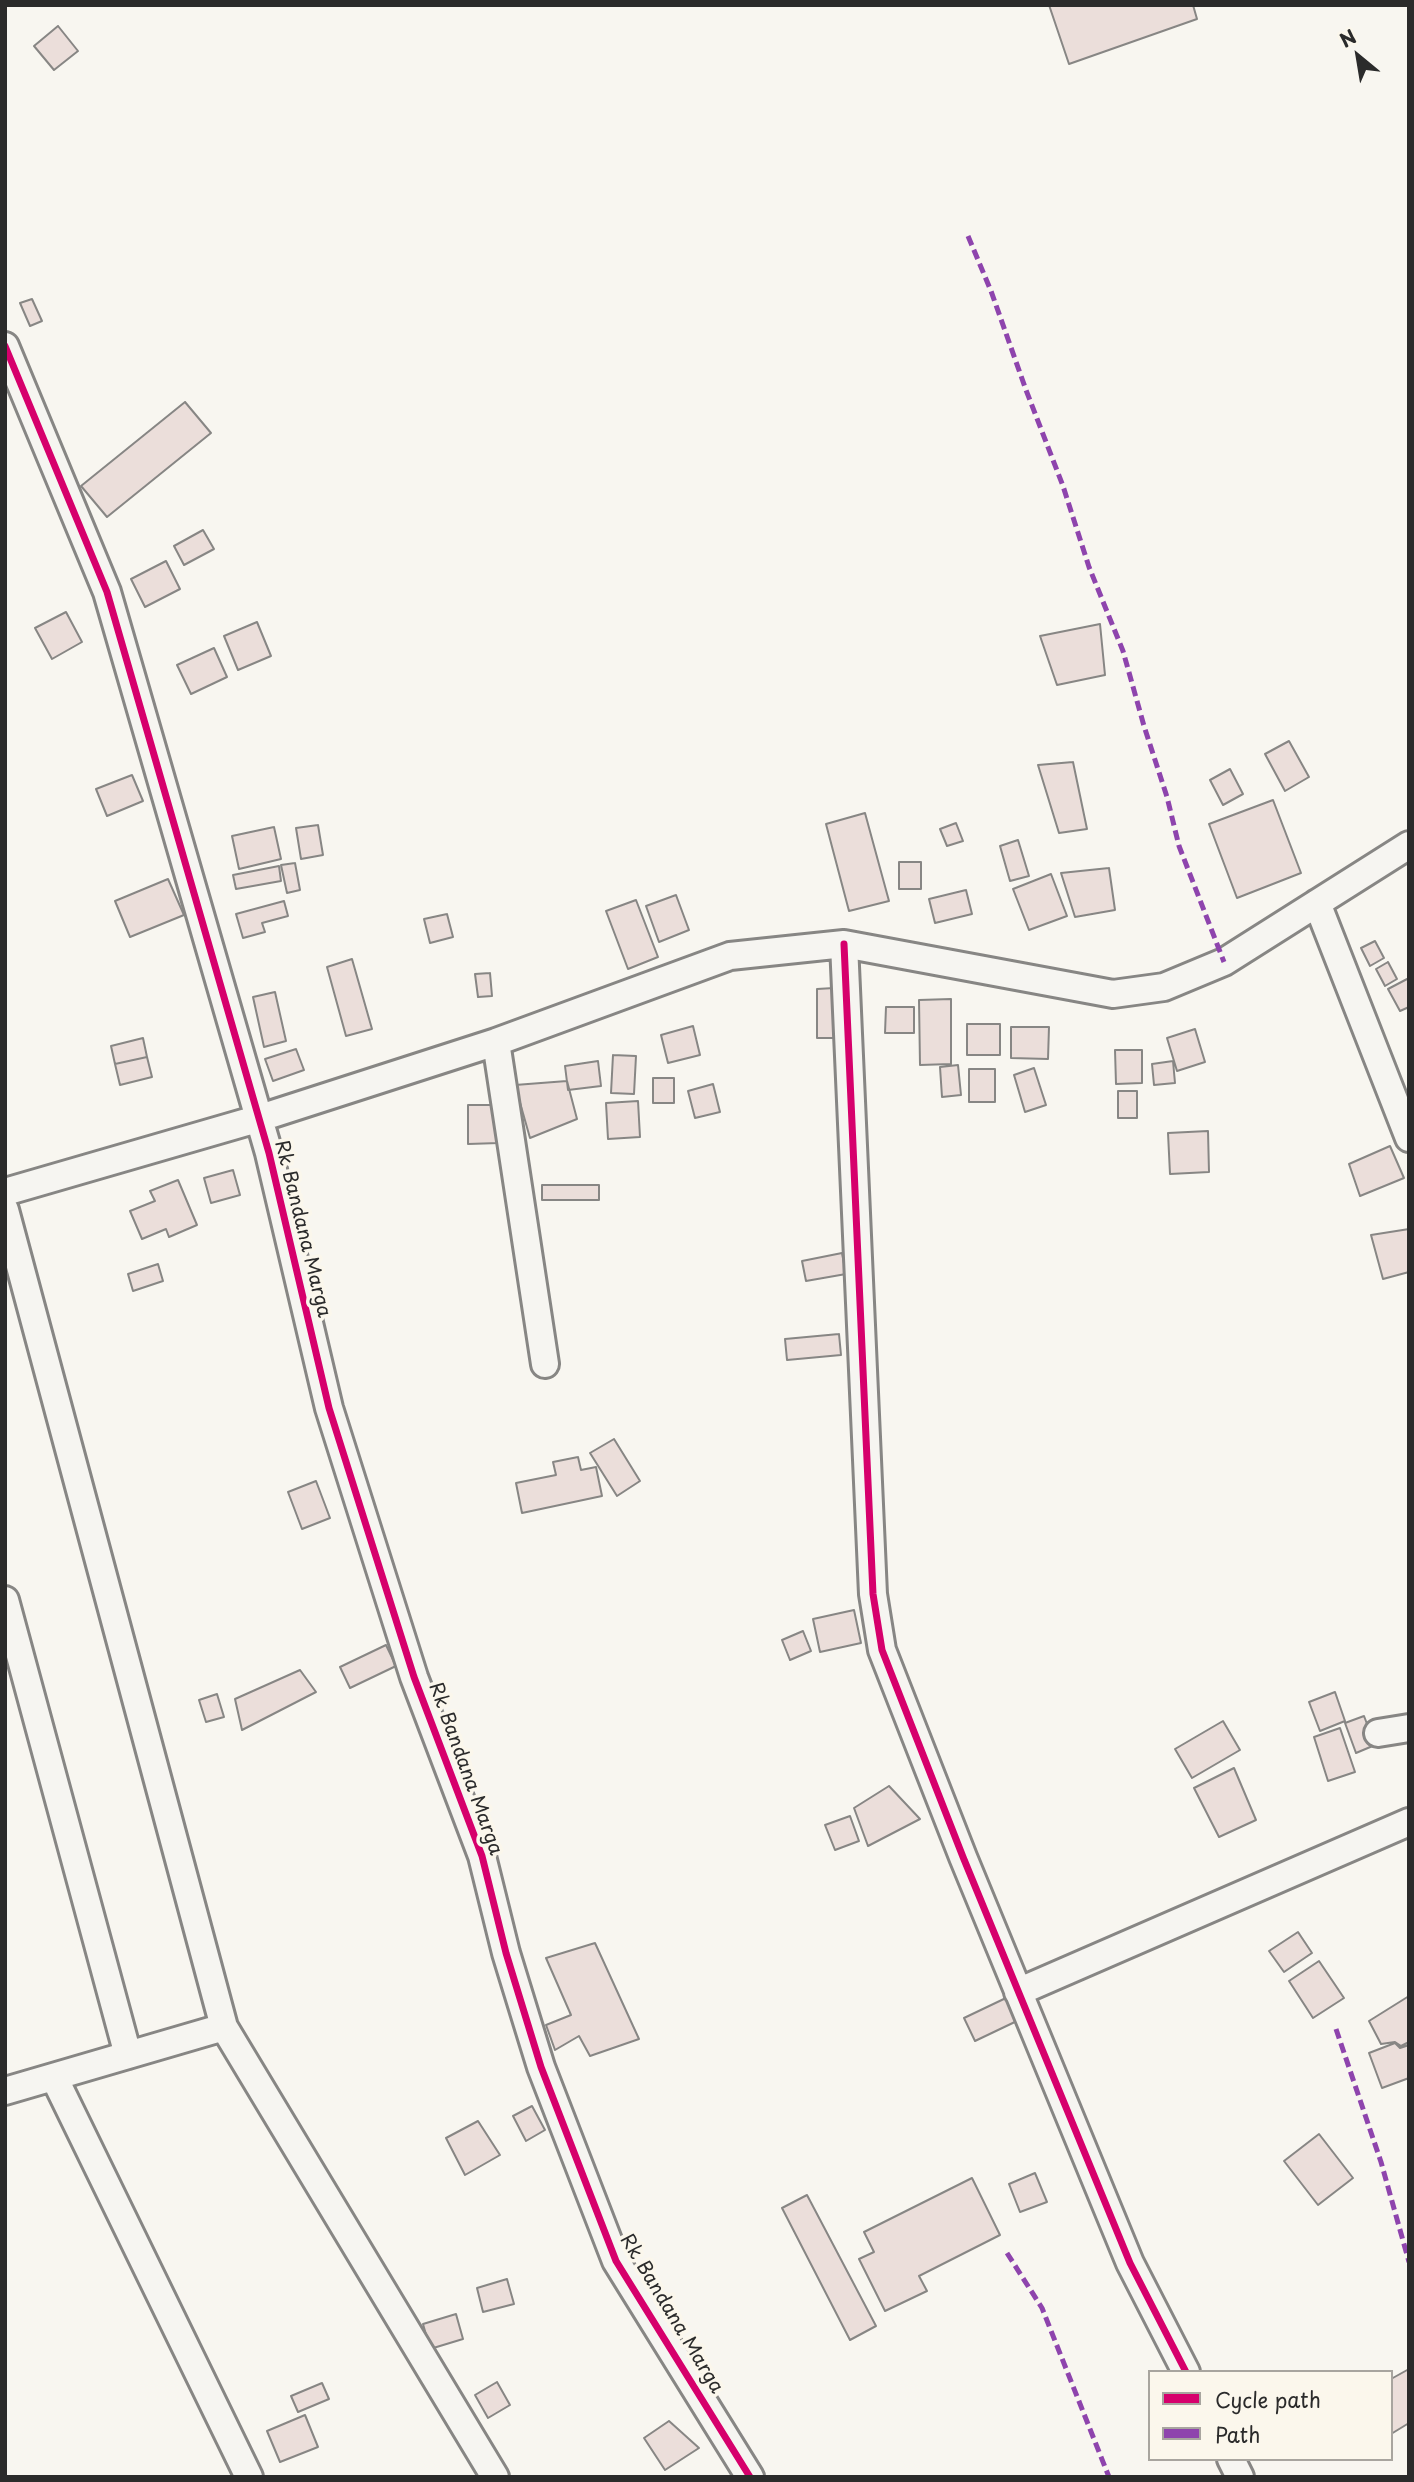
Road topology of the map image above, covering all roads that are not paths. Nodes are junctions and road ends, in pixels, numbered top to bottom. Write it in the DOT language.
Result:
graph roads {
  1 [pos="5,346"];
  2 [pos="1409,845"];
  3 [pos="1317,903"];
  4 [pos="844,944"];
  5 [pos="496,1042"];
  6 [pos="257,1119"];
  7 [pos="1409,1138"];
  8 [pos="5,1192"];
  9 [pos="5,1210"];
  10 [pos="545,1364"];
  11 [pos="5,1600"];
  12 [pos="1409,1728"];
  13 [pos="1378,1733"];
  14 [pos="1409,1822"];
  15 [pos="1018,1992"];
  16 [pos="224,2027"];
  17 [pos="128,2055"];
  18 [pos="54,2077"];
  19 [pos="5,2091"];
  20 [pos="1185,2370"];
  21 [pos="1232,2461"];
  22 [pos="249,2477"];
  23 [pos="495,2477"];
  24 [pos="750,2477"];
  25 [pos="1240,2477"];
  1 -- 6 [label="street, Rk Bandana Marga"];
  2 -- 3 [label="street"];
  3 -- 4 [label="street"];
  3 -- 7 [label="street"];
  4 -- 5 [label="street"];
  4 -- 15 [label="street"];
  5 -- 6 [label="street"];
  5 -- 10 [label="street"];
  6 -- 8 [label="street"];
  6 -- 24 [label="street, Rk Bandana Marga"];
  9 -- 16 [label="street"];
  11 -- 17 [label="street"];
  12 -- 13 [label="street"];
  14 -- 15 [label="street"];
  15 -- 20 [label="street"];
  16 -- 17 [label="street"];
  16 -- 23 [label="street"];
  17 -- 18 [label="street"];
  18 -- 19 [label="street"];
  18 -- 22 [label="street"];
  21 -- 25 [label="street"];
}
